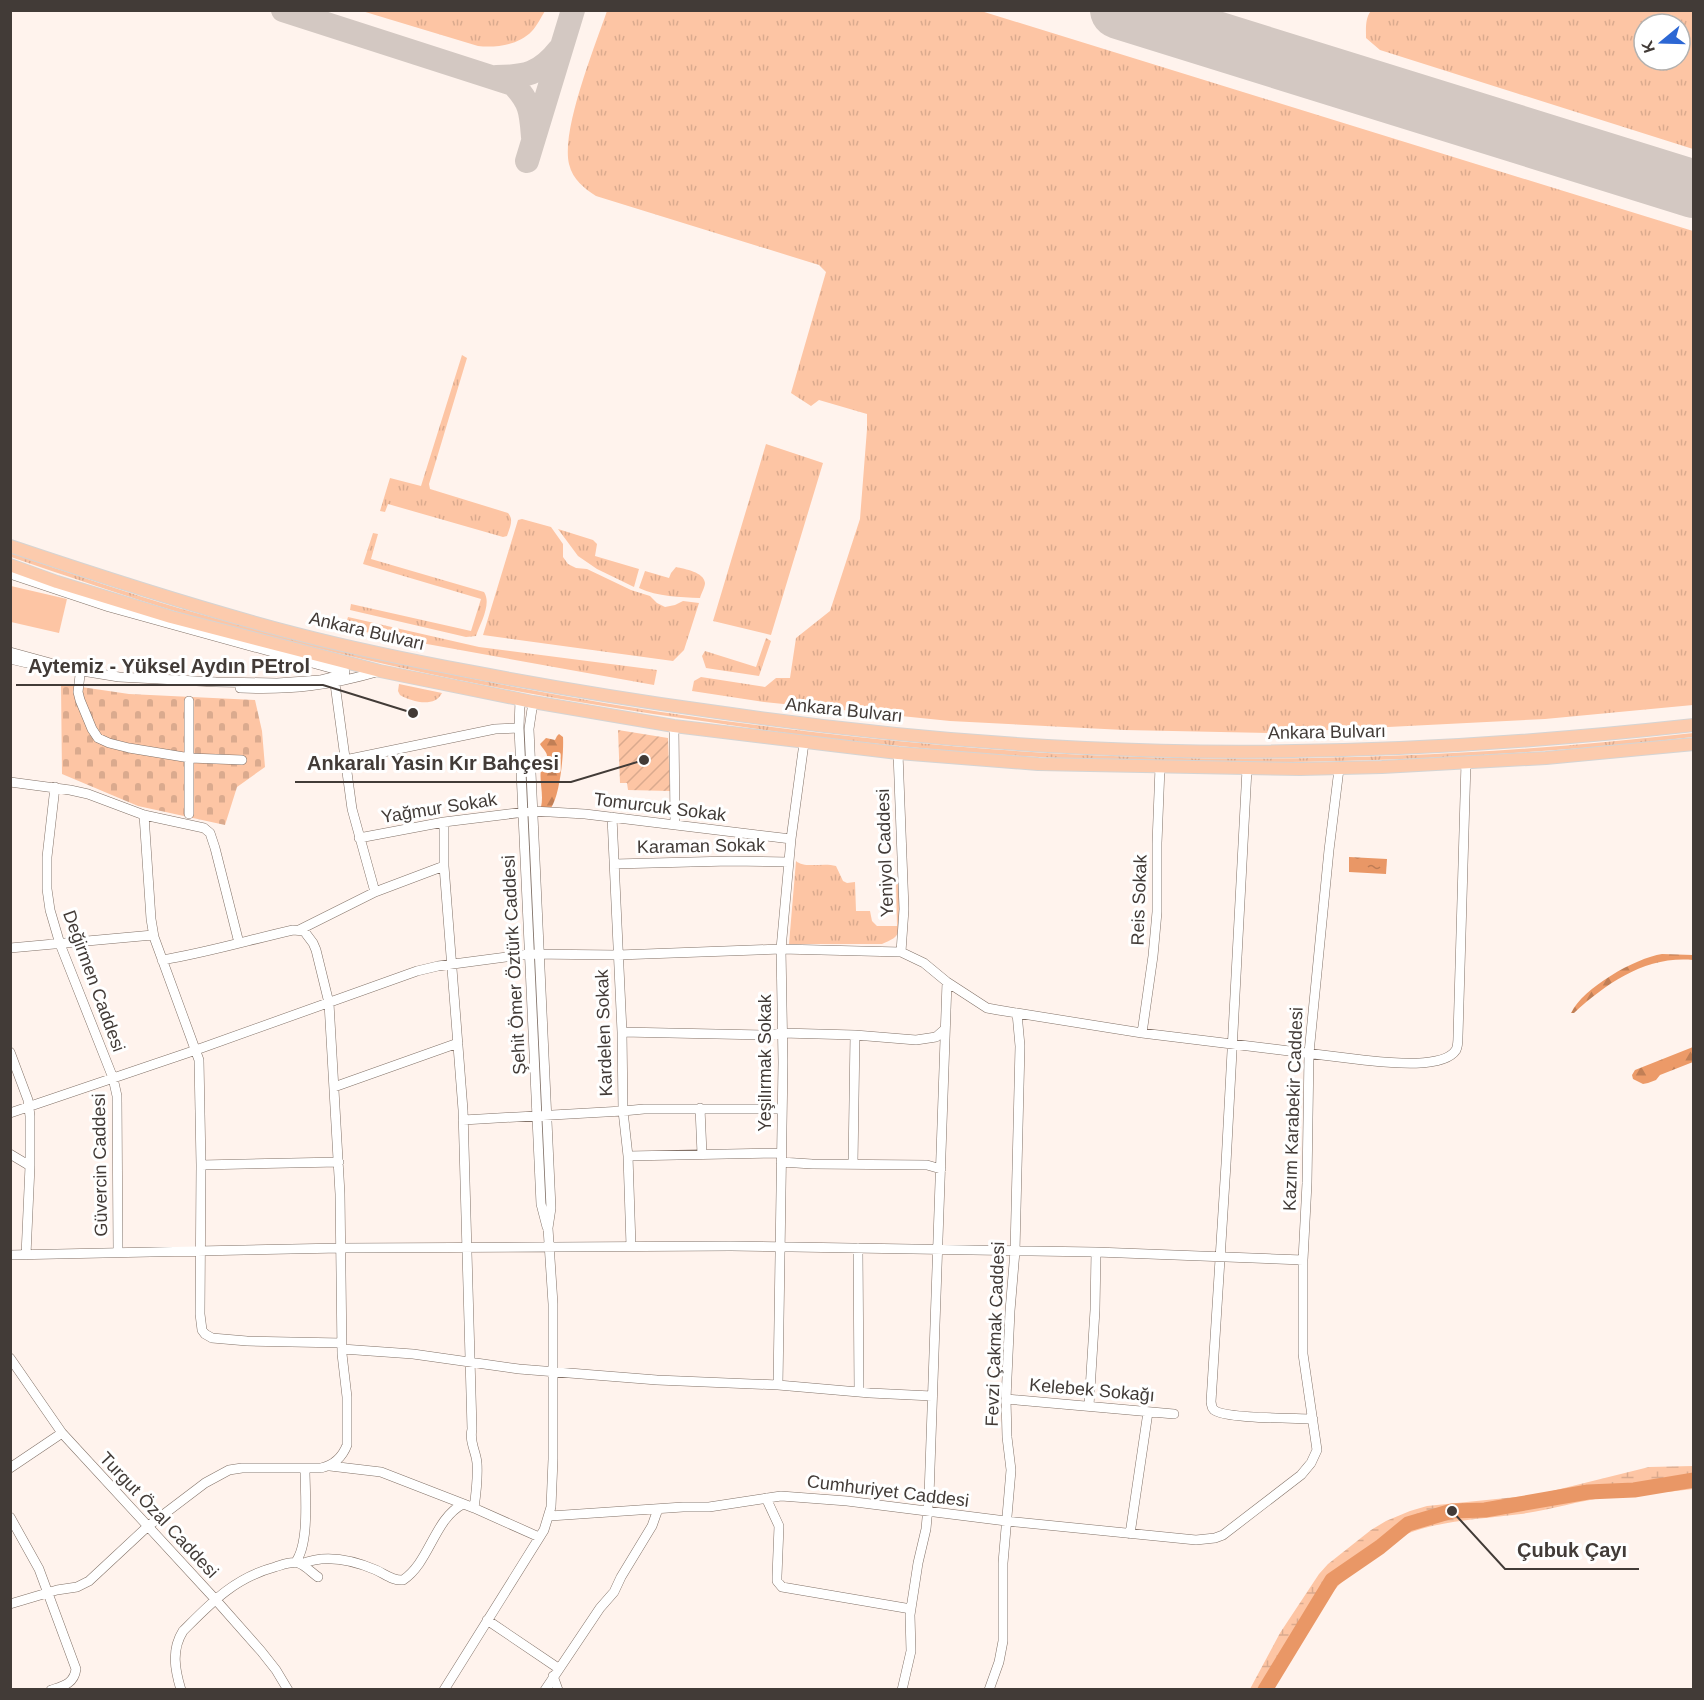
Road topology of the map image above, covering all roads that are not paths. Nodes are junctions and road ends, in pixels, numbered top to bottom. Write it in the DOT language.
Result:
graph roads {
  1 [pos="10,546"];
  2 [pos="10,565"];
  3 [pos="10,574"];
  4 [pos="10,652"];
  5 [pos="10,659"];
  6 [pos="380,671"];
  7 [pos="80,675"];
  8 [pos="335,684"];
  9 [pos="189,701"];
  10 [pos="526,701"];
  11 [pos="1694,725"];
  12 [pos="674,726"];
  13 [pos="519,728"];
  14 [pos="804,743"];
  15 [pos="1694,744"];
  16 [pos="898,753"];
  17 [pos="190,758"];
  18 [pos="242,760"];
  19 [pos="345,760"];
  20 [pos="1466,762"];
  21 [pos="1160,767"];
  22 [pos="1247,769"];
  23 [pos="1339,769"];
  24 [pos="10,782"];
  25 [pos="55,787"];
  26 [pos="528,811"];
  27 [pos="189,814"];
  28 [pos="144,815"];
  29 [pos="612,817"];
  30 [pos="444,822"];
  31 [pos="675,825"];
  32 [pos="359,838"];
  33 [pos="791,839"];
  34 [pos="789,862"];
  35 [pos="614,864"];
  36 [pos="444,866"];
  37 [pos="375,892"];
  38 [pos="298,930"];
  39 [pos="153,935"];
  40 [pos="239,943"];
  41 [pos="60,944"];
  42 [pos="10,948"];
  43 [pos="781,949"];
  44 [pos="901,952"];
  45 [pos="534,954"];
  46 [pos="618,955"];
  47 [pos="162,960"];
  48 [pos="452,964"];
  49 [pos="946,982"];
  50 [pos="329,1003"];
  51 [pos="1017,1013"];
  52 [pos="944,1030"];
  53 [pos="622,1032"];
  54 [pos="782,1033"];
  55 [pos="1142,1033"];
  56 [pos="855,1035"];
  57 [pos="458,1043"];
  58 [pos="1232,1044"];
  59 [pos="196,1050"];
  60 [pos="10,1052"];
  61 [pos="1309,1053"];
  62 [pos="113,1077"];
  63 [pos="334,1087"];
  64 [pos="29,1106"];
  65 [pos="700,1108"];
  66 [pos="782,1109"];
  67 [pos="623,1111"];
  68 [pos="10,1113"];
  69 [pos="542,1115"];
  70 [pos="463,1120"];
  71 [pos="10,1154"];
  72 [pos="702,1154"];
  73 [pos="628,1156"];
  74 [pos="781,1158"];
  75 [pos="339,1162"];
  76 [pos="853,1164"];
  77 [pos="201,1165"];
  78 [pos="30,1166"];
  79 [pos="940,1169"];
  80 [pos="548,1246"];
  81 [pos="631,1246"];
  82 [pos="467,1247"];
  83 [pos="780,1247"];
  84 [pos="341,1248"];
  85 [pos="858,1248"];
  86 [pos="937,1249"];
  87 [pos="200,1251"];
  88 [pos="1015,1251"];
  89 [pos="118,1252"];
  90 [pos="1096,1252"];
  91 [pos="10,1255"];
  92 [pos="26,1255"];
  93 [pos="1220,1257"];
  94 [pos="1303,1260"];
  95 [pos="342,1346"];
  96 [pos="471,1362"];
  97 [pos="12,1365"];
  98 [pos="553,1371"];
  99 [pos="778,1385"];
  100 [pos="859,1392"];
  101 [pos="932,1396"];
  102 [pos="1006,1399"];
  103 [pos="1089,1406"];
  104 [pos="1148,1412"];
  105 [pos="1174,1414"];
  106 [pos="1313,1419"];
  107 [pos="62,1433"];
  108 [pos="330,1466"];
  109 [pos="10,1468"];
  110 [pos="305,1469"];
  111 [pos="766,1498"];
  112 [pos="463,1504"];
  113 [pos="474,1508"];
  114 [pos="658,1509"];
  115 [pos="927,1512"];
  116 [pos="550,1516"];
  117 [pos="10,1517"];
  118 [pos="1006,1521"];
  119 [pos="147,1527"];
  120 [pos="1130,1534"];
  121 [pos="1223,1535"];
  122 [pos="539,1537"];
  123 [pos="298,1564"];
  124 [pos="318,1577"];
  125 [pos="49,1592"];
  126 [pos="215,1599"];
  127 [pos="10,1604"];
  128 [pos="911,1609"];
  129 [pos="487,1620"];
  130 [pos="556,1672"];
  131 [pos="51,1689"];
  132 [pos="181,1689"];
  133 [pos="288,1689"];
  134 [pos="444,1689"];
  135 [pos="545,1689"];
  136 [pos="558,1689"];
  137 [pos="902,1689"];
  138 [pos="989,1689"];
  1 -- 11 [label="main road, Ankara Bulvarı"];
  2 -- 6 [label="main road, Ankara Bulvarı"];
  3 -- 4 [label="street"];
  5 -- 7 [label="street"];
  6 -- 8 [label="street"];
  6 -- 10 [label="main road, Ankara Bulvarı"];
  7 -- 8 [label="street"];
  7 -- 17 [label="street"];
  8 -- 19 [label="street"];
  9 -- 17 [label="street"];
  10 -- 12 [label="main road, Ankara Bulvarı"];
  10 -- 13 [label="street, Şehit Ömer Öztürk Caddesi"];
  10 -- 26 [label="street, Şehit Ömer Öztürk Caddesi"];
  12 -- 14 [label="main road, Ankara Bulvarı"];
  12 -- 31 [label="street"];
  13 -- 19 [label="street"];
  13 -- 26 [label="street, Şehit Ömer Öztürk Caddesi"];
  14 -- 16 [label="main road, Ankara Bulvarı"];
  14 -- 33 [label="street, Yeşilırmak Sokak"];
  15 -- 20 [label="main road, Ankara Bulvarı"];
  16 -- 21 [label="main road, Ankara Bulvarı"];
  16 -- 44 [label="street, Yeniyol Caddesi"];
  17 -- 18 [label="street"];
  17 -- 27 [label="street"];
  19 -- 32 [label="street"];
  20 -- 23 [label="main road, Ankara Bulvarı"];
  20 -- 61 [label="street"];
  21 -- 22 [label="main road, Ankara Bulvarı"];
  21 -- 55 [label="street, Reis Sokak"];
  22 -- 23 [label="main road, Ankara Bulvarı"];
  22 -- 58 [label="street"];
  23 -- 61 [label="street, Kazım Karabekir Caddesi"];
  24 -- 25 [label="street"];
  25 -- 28 [label="street"];
  25 -- 41 [label="street, Değirmen Caddesi"];
  26 -- 29 [label="street, Tomurcuk Sokak"];
  26 -- 30 [label="street, Yağmur Sokak"];
  26 -- 45 [label="street, Şehit Ömer Öztürk Caddesi"];
  28 -- 39 [label="street"];
  28 -- 40 [label="street"];
  29 -- 31 [label="street, Tomurcuk Sokak"];
  29 -- 35 [label="street, Kardelen Sokak"];
  30 -- 32 [label="street, Yağmur Sokak"];
  30 -- 36 [label="street"];
  31 -- 33 [label="street, Tomurcuk Sokak"];
  32 -- 37 [label="street"];
  33 -- 34 [label="street, Yeşilırmak Sokak"];
  34 -- 35 [label="street, Karaman Sokak"];
  34 -- 43 [label="street, Yeşilırmak Sokak"];
  35 -- 46 [label="street, Kardelen Sokak"];
  36 -- 37 [label="street"];
  36 -- 48 [label="street"];
  37 -- 38 [label="street"];
  38 -- 40 [label="street"];
  38 -- 50 [label="street"];
  39 -- 41 [label="street"];
  39 -- 47 [label="street"];
  40 -- 47 [label="street"];
  41 -- 42 [label="street"];
  41 -- 62 [label="street, Değirmen Caddesi"];
  43 -- 44 [label="street"];
  43 -- 46 [label="street"];
  43 -- 54 [label="street, Yeşilırmak Sokak"];
  44 -- 49 [label="street"];
  45 -- 46 [label="street"];
  45 -- 48 [label="street"];
  45 -- 69 [label="street, Şehit Ömer Öztürk Caddesi"];
  46 -- 53 [label="street, Kardelen Sokak"];
  47 -- 59 [label="street"];
  48 -- 50 [label="street"];
  48 -- 57 [label="street"];
  49 -- 51 [label="street"];
  49 -- 52 [label="street"];
  50 -- 59 [label="street"];
  50 -- 63 [label="street"];
  51 -- 55 [label="street"];
  51 -- 88 [label="street, Fevzi Çakmak Caddesi"];
  52 -- 56 [label="street"];
  52 -- 79 [label="street"];
  53 -- 54 [label="street"];
  53 -- 67 [label="street, Kardelen Sokak"];
  54 -- 56 [label="street"];
  54 -- 66 [label="street, Yeşilırmak Sokak"];
  55 -- 58 [label="street"];
  56 -- 76 [label="street"];
  57 -- 63 [label="street"];
  57 -- 70 [label="street"];
  58 -- 61 [label="street"];
  58 -- 93 [label="street"];
  59 -- 62 [label="street"];
  59 -- 77 [label="street"];
  60 -- 64 [label="street"];
  61 -- 94 [label="street, Kazım Karabekir Caddesi"];
  62 -- 64 [label="street"];
  62 -- 89 [label="street, Güvercin Caddesi"];
  63 -- 75 [label="street"];
  64 -- 68 [label="street"];
  64 -- 78 [label="street"];
  65 -- 66 [label="street"];
  65 -- 67 [label="street"];
  65 -- 72 [label="street"];
  66 -- 74 [label="street, Yeşilırmak Sokak"];
  67 -- 69 [label="street"];
  67 -- 73 [label="street, Kardelen Sokak"];
  69 -- 70 [label="street"];
  69 -- 80 [label="street, Şehit Ömer Öztürk Caddesi"];
  70 -- 82 [label="street"];
  71 -- 78 [label="street"];
  72 -- 73 [label="street"];
  72 -- 74 [label="street"];
  73 -- 81 [label="street, Kardelen Sokak"];
  74 -- 76 [label="street"];
  74 -- 83 [label="street, Yeşilırmak Sokak"];
  75 -- 77 [label="street"];
  75 -- 84 [label="street"];
  76 -- 79 [label="street"];
  77 -- 87 [label="street"];
  78 -- 92 [label="street"];
  79 -- 86 [label="street"];
  80 -- 81 [label="street"];
  80 -- 82 [label="street"];
  80 -- 98 [label="street, Şehit Ömer Öztürk Caddesi"];
  81 -- 83 [label="street"];
  82 -- 84 [label="street"];
  82 -- 96 [label="street"];
  83 -- 85 [label="street"];
  83 -- 99 [label="street, Yeşilırmak Sokak"];
  84 -- 87 [label="street"];
  84 -- 95 [label="street"];
  85 -- 86 [label="street"];
  85 -- 100 [label="street"];
  86 -- 88 [label="street"];
  86 -- 101 [label="street"];
  87 -- 89 [label="street"];
  87 -- 95 [label="street"];
  88 -- 90 [label="street"];
  88 -- 102 [label="street, Fevzi Çakmak Caddesi"];
  89 -- 92 [label="street"];
  90 -- 93 [label="street"];
  90 -- 103 [label="street"];
  91 -- 92 [label="street"];
  93 -- 94 [label="street"];
  93 -- 106 [label="street"];
  94 -- 106 [label="street, Kazım Karabekir Caddesi"];
  95 -- 96 [label="street"];
  95 -- 108 [label="street"];
  96 -- 98 [label="street"];
  96 -- 113 [label="street"];
  97 -- 107 [label="street, Turgut Özal Caddesi"];
  98 -- 99 [label="street"];
  98 -- 116 [label="street, Şehit Ömer Öztürk Caddesi"];
  99 -- 100 [label="street"];
  100 -- 101 [label="street"];
  101 -- 115 [label="street"];
  102 -- 103 [label="street, Kelebek Sokağı"];
  102 -- 118 [label="street, Fevzi Çakmak Caddesi"];
  103 -- 104 [label="street, Kelebek Sokağı"];
  104 -- 105 [label="street, Kelebek Sokağı"];
  104 -- 120 [label="street"];
  106 -- 121 [label="street, Kazım Karabekir Caddesi"];
  107 -- 109 [label="street"];
  107 -- 119 [label="street, Turgut Özal Caddesi"];
  108 -- 110 [label="street"];
  108 -- 112 [label="street"];
  110 -- 119 [label="street"];
  110 -- 123 [label="street"];
  111 -- 114 [label="street, Cumhuriyet Caddesi"];
  111 -- 115 [label="street, Cumhuriyet Caddesi"];
  111 -- 128 [label="street"];
  112 -- 113 [label="street"];
  112 -- 123 [label="street"];
  113 -- 122 [label="street"];
  114 -- 116 [label="street, Cumhuriyet Caddesi"];
  114 -- 130 [label="street"];
  115 -- 118 [label="street, Cumhuriyet Caddesi"];
  115 -- 128 [label="street"];
  116 -- 122 [label="street, Şehit Ömer Öztürk Caddesi"];
  117 -- 125 [label="street"];
  118 -- 120 [label="street, Cumhuriyet Caddesi"];
  118 -- 138 [label="street, Fevzi Çakmak Caddesi"];
  119 -- 125 [label="street"];
  119 -- 126 [label="street, Turgut Özal Caddesi"];
  120 -- 121 [label="street, Cumhuriyet Caddesi"];
  122 -- 129 [label="street, Şehit Ömer Öztürk Caddesi"];
  123 -- 124 [label="street"];
  123 -- 126 [label="street"];
  125 -- 127 [label="street"];
  125 -- 131 [label="street"];
  126 -- 132 [label="street"];
  126 -- 133 [label="street, Turgut Özal Caddesi"];
  128 -- 137 [label="street"];
  129 -- 130 [label="street"];
  129 -- 134 [label="street, Şehit Ömer Öztürk Caddesi"];
  130 -- 135 [label="street"];
  130 -- 136 [label="street"];
}
